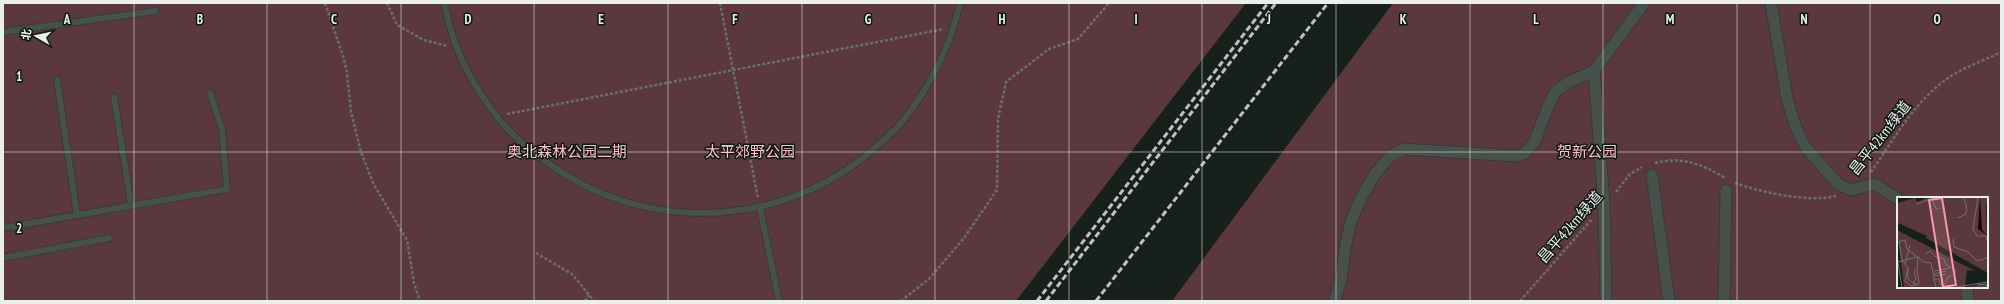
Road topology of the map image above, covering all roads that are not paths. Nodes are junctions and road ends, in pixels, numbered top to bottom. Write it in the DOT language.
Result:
graph roads {
  1 [pos="444,3"];
  2 [pos="960,3"];
  3 [pos="1644,3"];
  4 [pos="1771,3"];
  5 [pos="156,11"];
  6 [pos="3,32"];
  7 [pos="1594,71"];
  8 [pos="57,80"];
  9 [pos="210,93"];
  10 [pos="114,96"];
  11 [pos="1650,170"];
  12 [pos="1729,184"];
  13 [pos="1897,198"];
  14 [pos="131,205"];
  15 [pos="760,208"];
  16 [pos="77,216"];
  17 [pos="3,228"];
  18 [pos="109,238"];
  19 [pos="3,258"];
  20 [pos="1967,288"];
  21 [pos="779,301"];
  22 [pos="1334,301"];
  23 [pos="1606,301"];
  24 [pos="1669,301"];
  25 [pos="1724,301"];
  26 [pos="1968,301"];
  1 -- 15 [label="lane"];
  2 -- 15 [label="lane"];
  3 -- 7 [label="street"];
  4 -- 13 [label="street"];
  5 -- 6 [label="lane"];
  7 -- 22 [label="street"];
  7 -- 23 [label="street"];
  8 -- 16 [label="lane"];
  9 -- 14 [label="lane"];
  10 -- 14 [label="lane"];
  11 -- 24 [label="street"];
  12 -- 25 [label="street"];
  14 -- 16 [label="lane"];
  15 -- 21 [label="lane"];
  16 -- 17 [label="lane"];
  18 -- 19 [label="lane"];
  20 -- 26 [label="street"];
}
